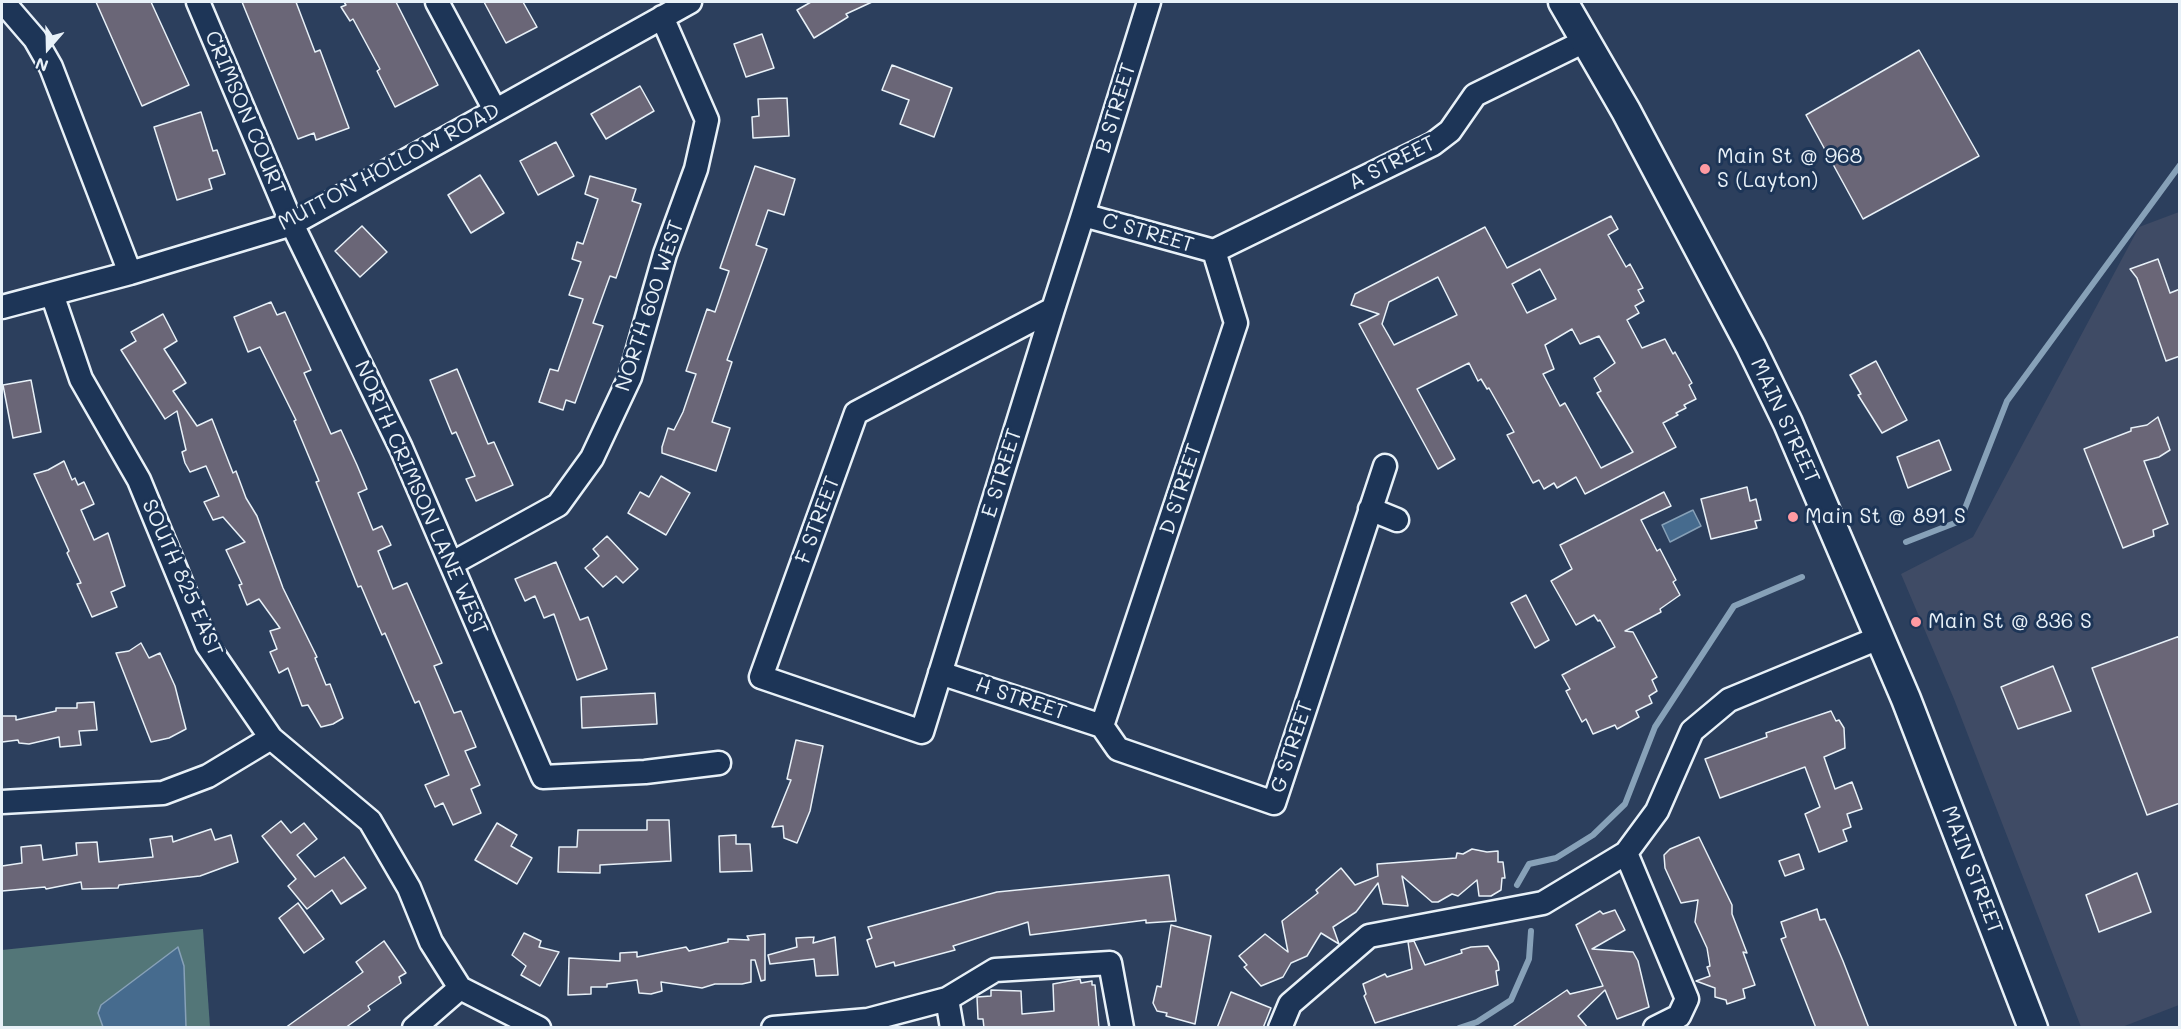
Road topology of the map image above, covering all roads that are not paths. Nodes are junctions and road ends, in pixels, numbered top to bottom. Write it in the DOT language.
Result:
graph roads {
  1 [pos="198,2"];
  2 [pos="437,2"];
  3 [pos="690,2"];
  4 [pos="1149,2"];
  5 [pos="1563,2"];
  6 [pos="2,5"];
  7 [pos="662,17"];
  8 [pos="1586,41"];
  9 [pos="495,110"];
  10 [pos="1083,214"];
  11 [pos="292,224"];
  12 [pos="1214,251"];
  13 [pos="130,273"];
  14 [pos="52,294"];
  15 [pos="2,307"];
  16 [pos="1053,309"];
  17 [pos="1385,466"];
  18 [pos="1370,509"];
  19 [pos="1396,520"];
  20 [pos="452,564"];
  21 [pos="1881,637"];
  22 [pos="940,672"];
  23 [pos="1102,726"];
  24 [pos="922,732"];
  25 [pos="271,738"];
  26 [pos="719,763"];
  27 [pos="2,802"];
  28 [pos="1626,853"];
  29 [pos="460,988"];
  30 [pos="946,999"];
  31 [pos="414,1028"];
  32 [pos="539,1028"];
  33 [pos="772,1028"];
  34 [pos="952,1028"];
  35 [pos="1122,1028"];
  36 [pos="1280,1028"];
  37 [pos="1655,1028"];
  38 [pos="2033,1028"];
  1 -- 11 [label="street, CRIMSON COURT"];
  2 -- 9 [label="street"];
  3 -- 7 [label="street, MUTTON HOLLOW ROAD"];
  4 -- 10 [label="street, B STREET"];
  5 -- 8 [label="main road, MAIN STREET"];
  6 -- 13 [label="street"];
  7 -- 9 [label="street, MUTTON HOLLOW ROAD"];
  7 -- 20 [label="street, NORTH 600 WEST"];
  8 -- 12 [label="street, A STREET"];
  8 -- 21 [label="main road, MAIN STREET"];
  9 -- 11 [label="street, MUTTON HOLLOW ROAD"];
  10 -- 12 [label="street, C STREET"];
  10 -- 16 [label="street, E STREET"];
  11 -- 13 [label="street, MUTTON HOLLOW ROAD"];
  11 -- 20 [label="street, NORTH CRIMSON LANE WEST"];
  12 -- 23 [label="street, D STREET"];
  13 -- 14 [label="street, MUTTON HOLLOW ROAD"];
  14 -- 15 [label="street, MUTTON HOLLOW ROAD"];
  14 -- 25 [label="street, SOUTH 825 EAST"];
  16 -- 22 [label="street, E STREET"];
  16 -- 24 [label="street, F STREET"];
  17 -- 18 [label="street, G STREET"];
  18 -- 19 [label="street"];
  18 -- 23 [label="street, G STREET"];
  20 -- 26 [label="street, NORTH CRIMSON LANE WEST"];
  21 -- 28 [label="street"];
  21 -- 38 [label="main road, MAIN STREET"];
  22 -- 23 [label="street, H STREET"];
  22 -- 24 [label="street, E STREET"];
  25 -- 27 [label="street"];
  25 -- 29 [label="street, SOUTH 825 EAST"];
  28 -- 36 [label="street"];
  28 -- 37 [label="street"];
  29 -- 31 [label="street"];
  29 -- 32 [label="street"];
  30 -- 33 [label="street"];
  30 -- 34 [label="street"];
  30 -- 35 [label="street"];
}
